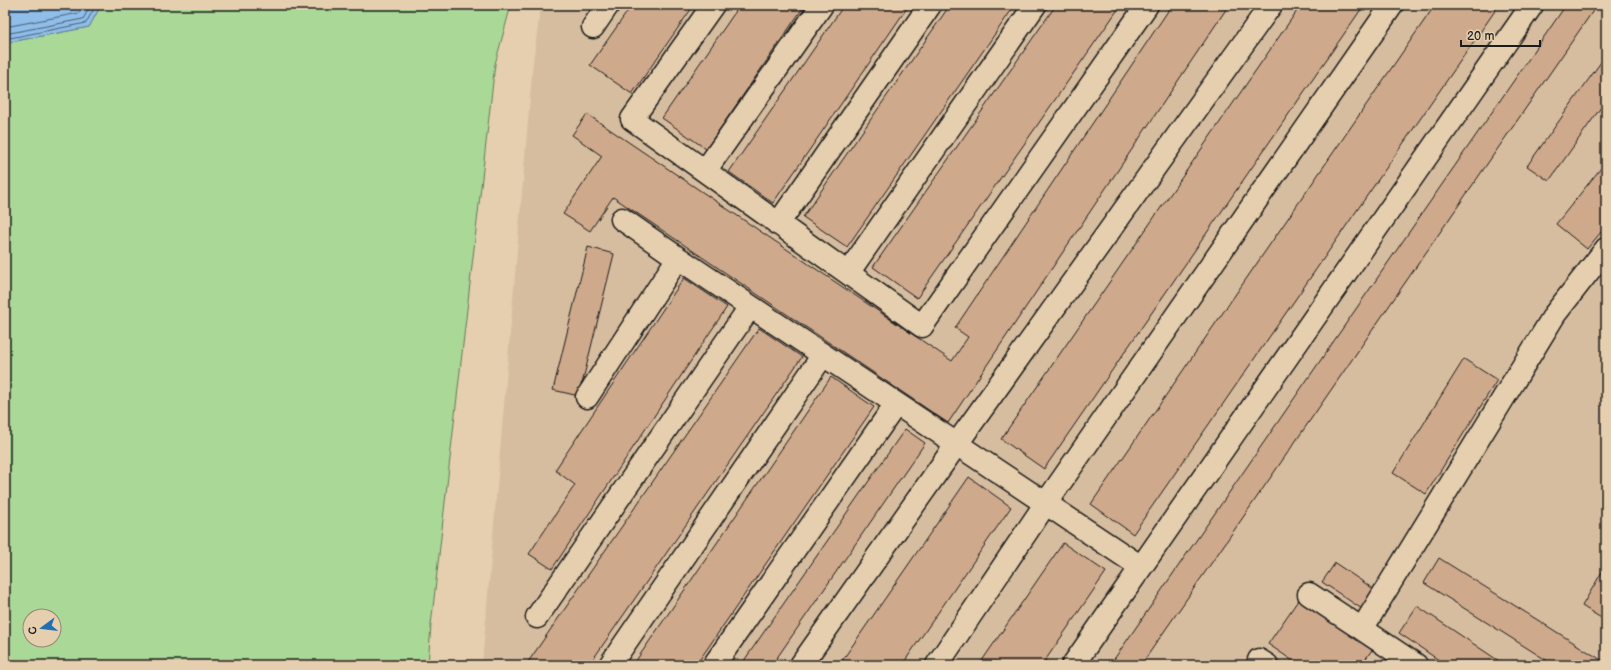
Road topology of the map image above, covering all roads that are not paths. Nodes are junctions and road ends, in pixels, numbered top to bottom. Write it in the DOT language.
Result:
graph roads {
  1 [pos="608,5"];
  2 [pos="713,5"];
  3 [pos="822,5"];
  4 [pos="930,5"];
  5 [pos="1035,5"];
  6 [pos="1147,5"];
  7 [pos="1271,5"];
  8 [pos="1392,5"];
  9 [pos="1532,5"];
  10 [pos="593,26"];
  11 [pos="705,171"];
  12 [pos="622,220"];
  13 [pos="778,224"];
  14 [pos="1606,249"];
  15 [pos="678,258"];
  16 [pos="848,273"];
  17 [pos="750,307"];
  18 [pos="823,355"];
  19 [pos="587,397"];
  20 [pos="896,404"];
  21 [pos="956,445"];
  22 [pos="1046,503"];
  23 [pos="1141,567"];
  24 [pos="1309,594"];
  25 [pos="537,616"];
  26 [pos="1362,629"];
  27 [pos="610,665"];
  28 [pos="714,665"];
  29 [pos="801,665"];
  30 [pos="937,665"];
  31 [pos="1073,665"];
  32 [pos="1416,665"];
  1 -- 10 [label="lane"];
  2 -- 11 [label="lane"];
  3 -- 11 [label="lane"];
  4 -- 13 [label="lane"];
  5 -- 16 [label="lane"];
  6 -- 16 [label="lane"];
  7 -- 21 [label="lane"];
  8 -- 22 [label="lane"];
  9 -- 23 [label="lane"];
  11 -- 13 [label="lane"];
  12 -- 15 [label="lane"];
  13 -- 16 [label="lane"];
  14 -- 26 [label="lane"];
  15 -- 17 [label="lane"];
  15 -- 19 [label="lane"];
  17 -- 18 [label="lane"];
  17 -- 25 [label="lane"];
  18 -- 20 [label="lane"];
  18 -- 27 [label="lane"];
  20 -- 21 [label="lane"];
  20 -- 28 [label="lane"];
  21 -- 22 [label="lane"];
  21 -- 29 [label="lane"];
  22 -- 23 [label="lane"];
  22 -- 30 [label="lane"];
  23 -- 31 [label="lane"];
  24 -- 26 [label="lane"];
  26 -- 32 [label="lane"];
}
